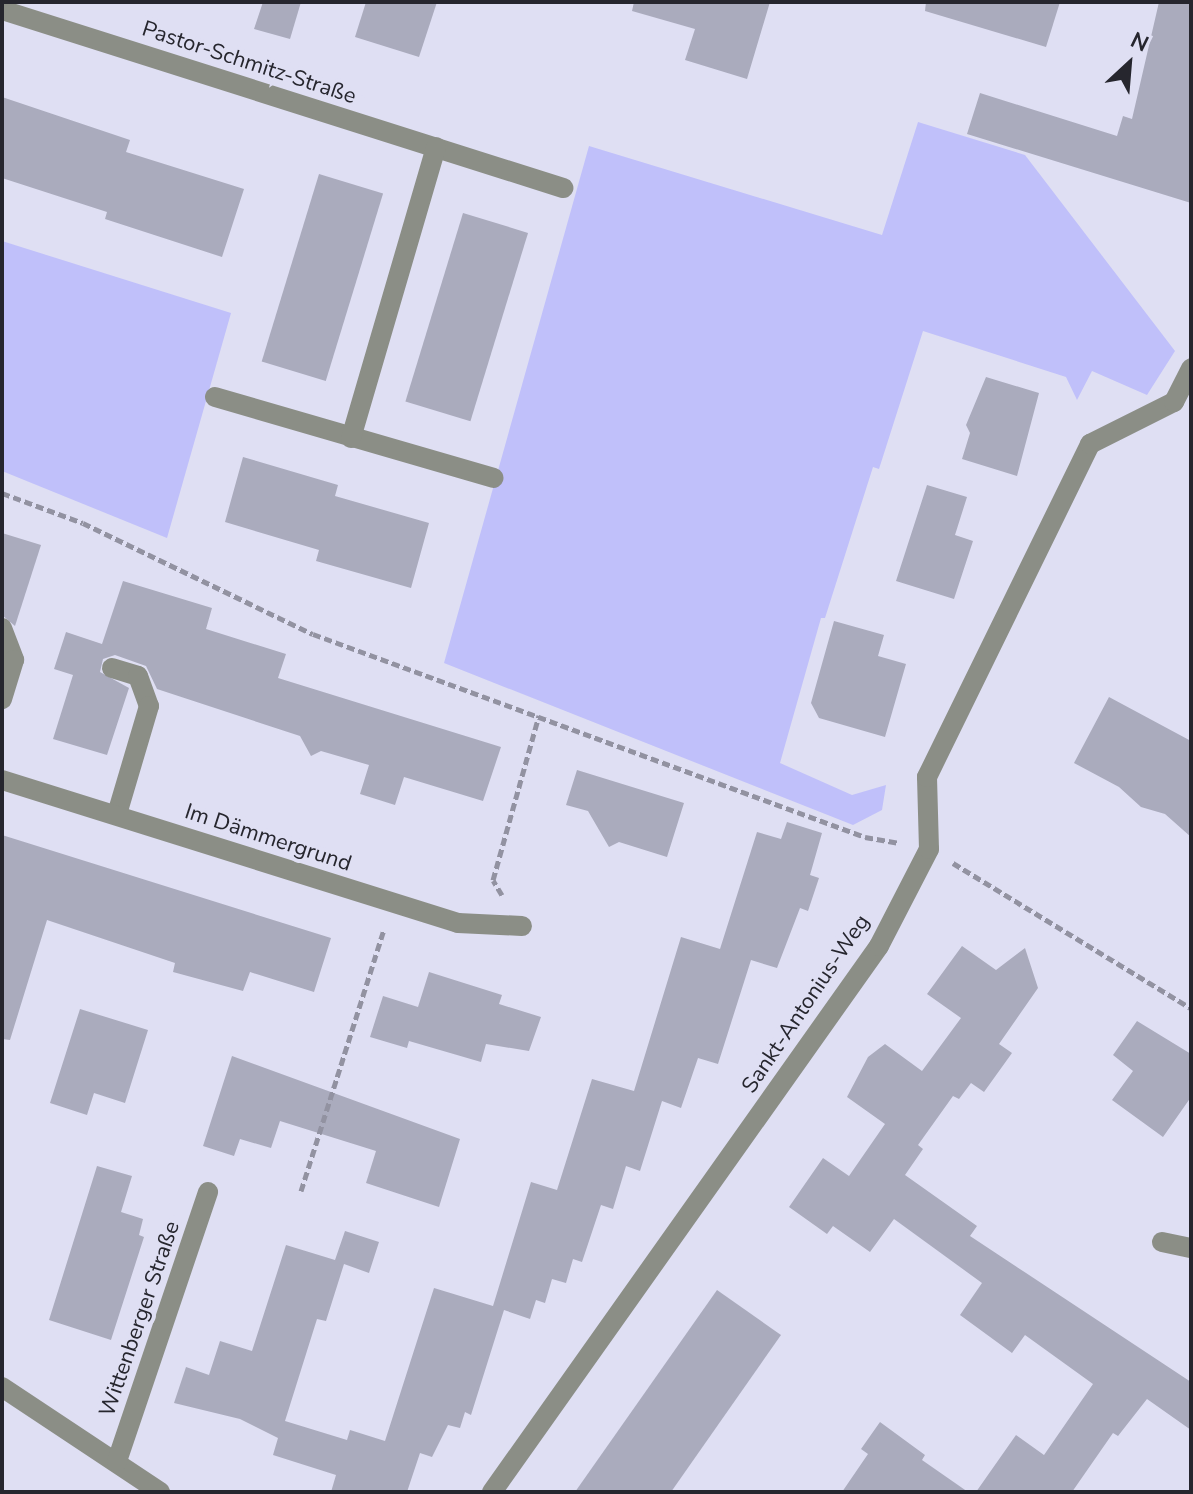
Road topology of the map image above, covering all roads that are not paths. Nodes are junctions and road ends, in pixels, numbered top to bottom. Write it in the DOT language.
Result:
graph roads {
  1 [pos="2,10"];
  2 [pos="436,147"];
  3 [pos="563,188"];
  4 [pos="1191,368"];
  5 [pos="215,397"];
  6 [pos="351,438"];
  7 [pos="493,478"];
  8 [pos="2,628"];
  9 [pos="112,668"];
  10 [pos="2,699"];
  11 [pos="2,780"];
  12 [pos="117,814"];
  13 [pos="522,926"];
  14 [pos="208,1192"];
  15 [pos="1162,1242"];
  16 [pos="1191,1248"];
  17 [pos="2,1387"];
  18 [pos="117,1461"];
  19 [pos="160,1492"];
  20 [pos="492,1492"];
  1 -- 2 [label="street, Pastor-Schmitz-Straße"];
  2 -- 3 [label="street, Pastor-Schmitz-Straße"];
  2 -- 6 [label="street"];
  4 -- 20 [label="street, Sankt-Antonius-Weg"];
  5 -- 6 [label="street"];
  6 -- 7 [label="street"];
  8 -- 10 [label="street"];
  9 -- 12 [label="street"];
  11 -- 12 [label="street, Im Dämmergrund"];
  12 -- 13 [label="street, Im Dämmergrund"];
  14 -- 18 [label="street, Wittenberger Straße"];
  15 -- 16 [label="street"];
  17 -- 18 [label="street, Wittenberger Straße"];
  18 -- 19 [label="street, Wittenberger Straße"];
}
